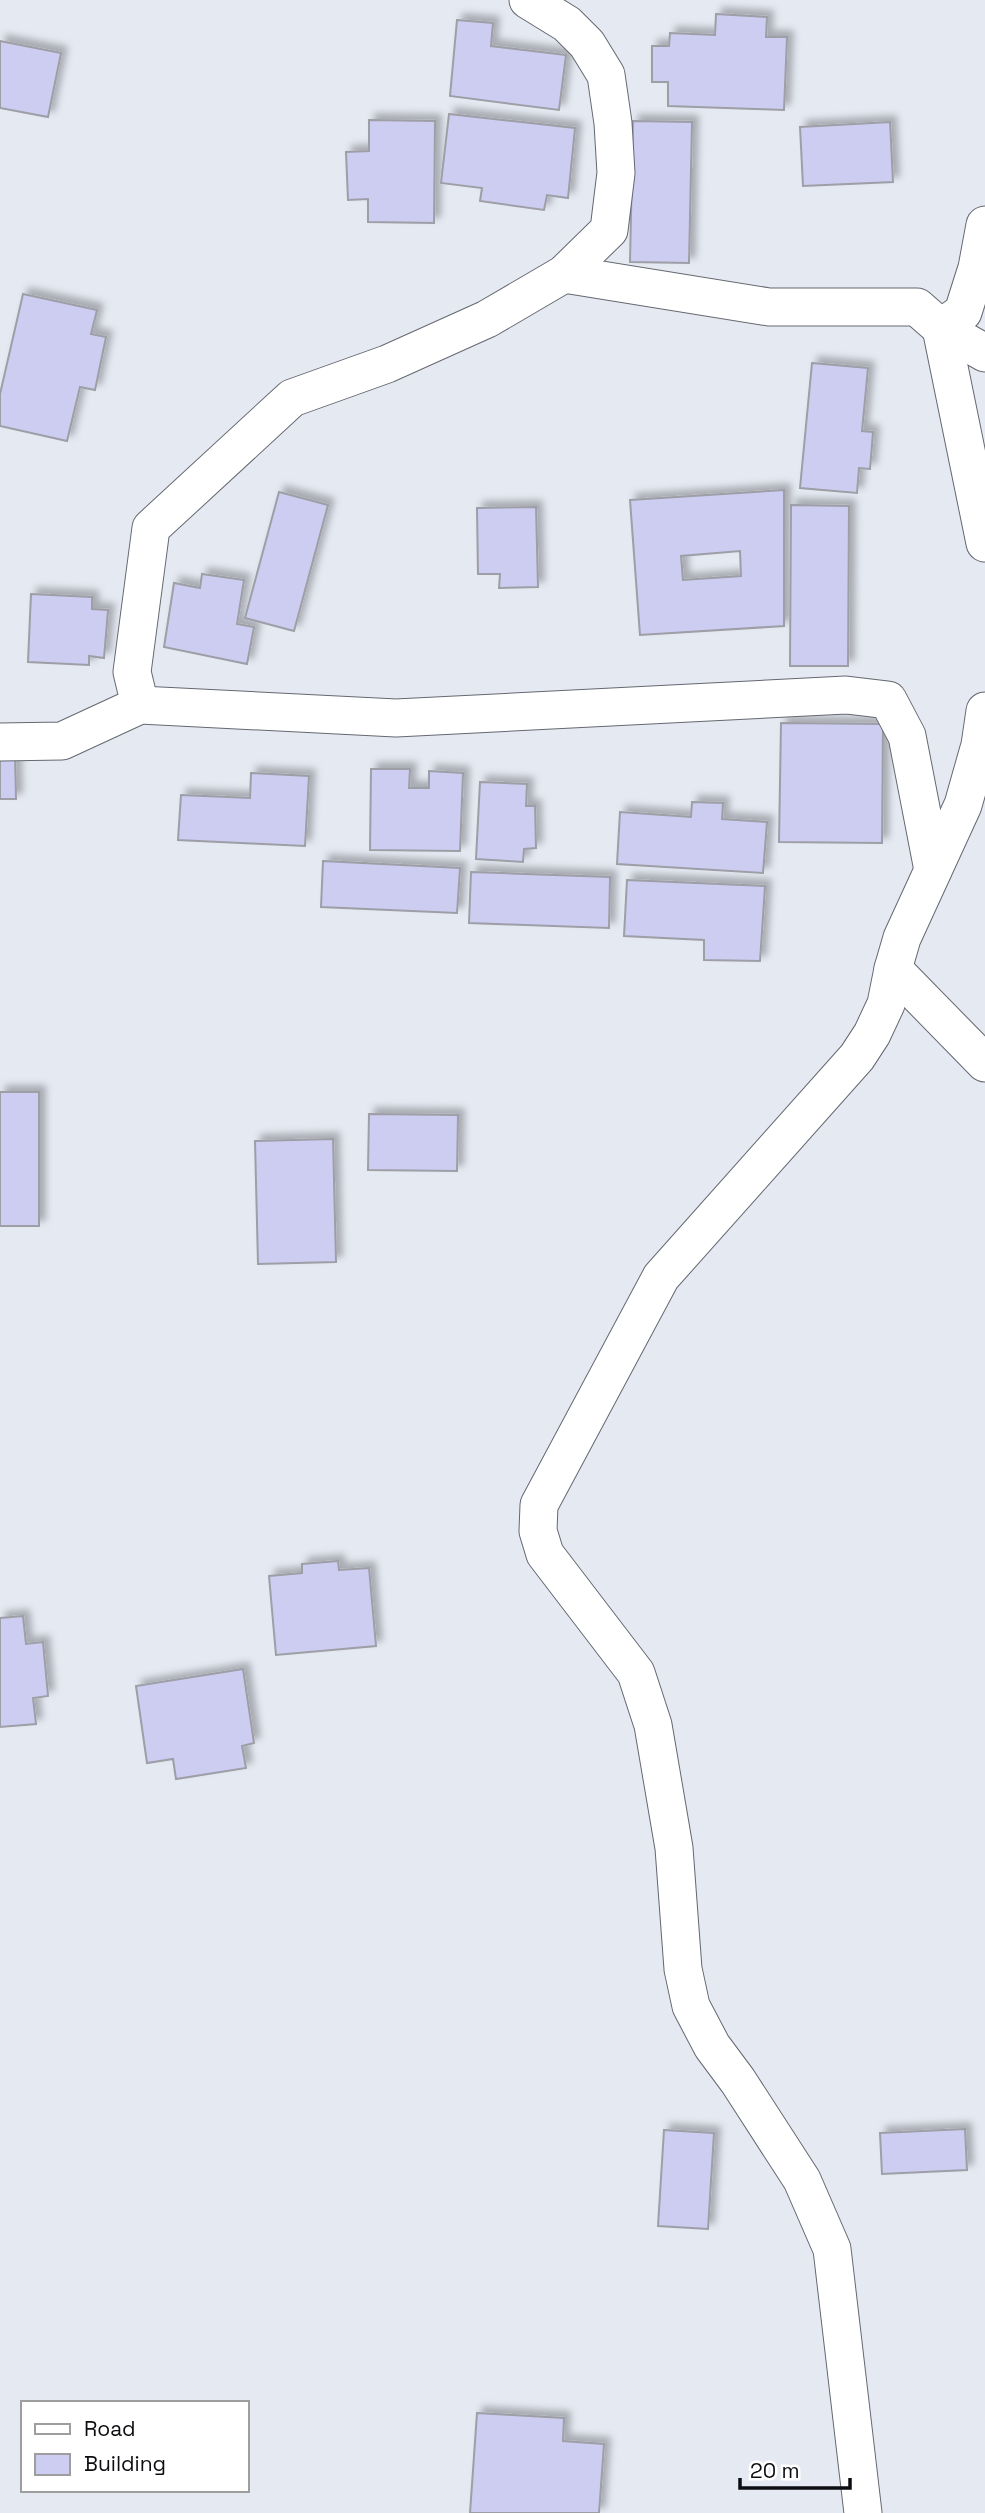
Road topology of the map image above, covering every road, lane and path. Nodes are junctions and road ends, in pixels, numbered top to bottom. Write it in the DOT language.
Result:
graph roads {
  1 [pos="528,0"];
  2 [pos="985,225"];
  3 [pos="564,274"];
  4 [pos="941,328"];
  5 [pos="985,354"];
  6 [pos="985,543"];
  7 [pos="140,705"];
  8 [pos="985,711"];
  9 [pos="0,742"];
  10 [pos="933,870"];
  11 [pos="892,969"];
  12 [pos="985,1062"];
  13 [pos="863,2513"];
  1 -- 3 [label="street"];
  2 -- 4 [label="street"];
  3 -- 4 [label="street"];
  3 -- 7 [label="street"];
  4 -- 5 [label="street"];
  4 -- 6 [label="street"];
  7 -- 9 [label="street"];
  7 -- 10 [label="street"];
  8 -- 10 [label="street"];
  10 -- 11 [label="street"];
  11 -- 12 [label="street"];
  11 -- 13 [label="street"];
}
